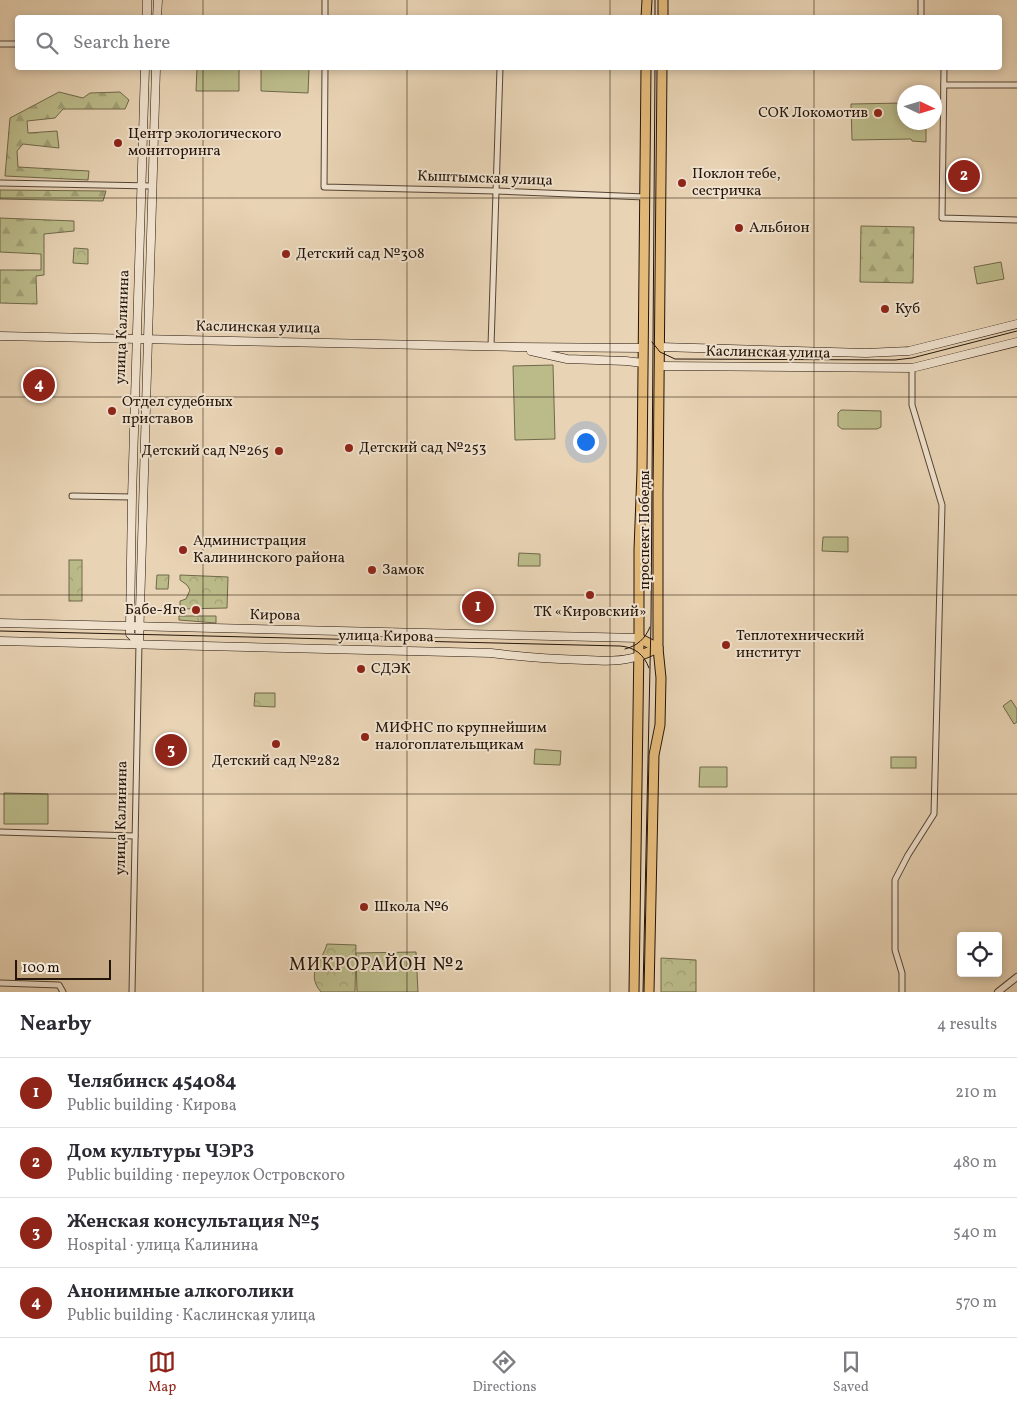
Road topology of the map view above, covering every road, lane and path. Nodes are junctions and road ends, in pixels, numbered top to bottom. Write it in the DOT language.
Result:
graph roads {
  1 [pos="147,0"];
  2 [pos="158,0"];
  3 [pos="325,0"];
  4 [pos="647,0"];
  5 [pos="663,0"];
  6 [pos="921,0"];
  7 [pos="146,15"];
  8 [pos="158,15"];
  9 [pos="325,15"];
  10 [pos="646,15"];
  11 [pos="663,15"];
  12 [pos="921,15"];
  13 [pos="0,44"];
  14 [pos="15,44"];
  15 [pos="145,70"];
  16 [pos="156,70"];
  17 [pos="325,70"];
  18 [pos="500,70"];
  19 [pos="646,70"];
  20 [pos="662,70"];
  21 [pos="944,70"];
  22 [pos="944,85"];
  23 [pos="1017,85"];
  24 [pos="0,183"];
  25 [pos="141,185"];
  26 [pos="152,186"];
  27 [pos="496,191"];
  28 [pos="645,197"];
  29 [pos="1017,220"];
  30 [pos="1017,324"];
  31 [pos="0,336"];
  32 [pos="137,339"];
  33 [pos="148,339"];
  34 [pos="1017,342"];
  35 [pos="491,346"];
  36 [pos="516,347"];
  37 [pos="660,347"];
  38 [pos="643,348"];
  39 [pos="642,363"];
  40 [pos="660,366"];
  41 [pos="912,368"];
  42 [pos="72,496"];
  43 [pos="132,497"];
  44 [pos="0,623"];
  45 [pos="130,626"];
  46 [pos="139,626"];
  47 [pos="639,638"];
  48 [pos="0,641"];
  49 [pos="139,644"];
  50 [pos="658,648"];
  51 [pos="639,656"];
  52 [pos="0,832"];
  53 [pos="135,836"];
  54 [pos="1017,977"];
  55 [pos="0,983"];
  56 [pos="63,992"];
  57 [pos="132,992"];
  58 [pos="634,992"];
  59 [pos="649,992"];
  60 [pos="902,992"];
  61 [pos="998,992"];
  1 -- 7 [label="main road"];
  2 -- 8 [label="main road"];
  3 -- 9 [label="street"];
  4 -- 10 [label="main road"];
  5 -- 11 [label="main road"];
  6 -- 12 [label="street"];
  13 -- 14 [label="street"];
  15 -- 25 [label="main road, улица Калинина"];
  16 -- 26 [label="main road, улица Калинина"];
  17 -- 27 [label="street, Кыштымская улица"];
  18 -- 27 [label="street"];
  19 -- 28 [label="main road, проспект Победы"];
  20 -- 37 [label="main road, проспект Победы"];
  21 -- 22 [label="street"];
  22 -- 23 [label="street"];
  22 -- 29 [label="street"];
  24 -- 25 [label="street"];
  25 -- 26 [label="street"];
  25 -- 32 [label="main road, улица Калинина"];
  26 -- 33 [label="main road, улица Калинина"];
  27 -- 28 [label="street, Кыштымская улица"];
  27 -- 35 [label="street"];
  28 -- 38 [label="main road, проспект Победы"];
  30 -- 37 [label="main road, Каслинская улица"];
  31 -- 32 [label="main road, Каслинская улица"];
  32 -- 33 [label="main road, Каслинская улица"];
  32 -- 43 [label="main road, улица Калинина"];
  33 -- 35 [label="main road, Каслинская улица"];
  33 -- 46 [label="main road, улица Калинина"];
  34 -- 41 [label="main road, Каслинская улица"];
  35 -- 36 [label="main road, Каслинская улица"];
  36 -- 38 [label="main road, Каслинская улица"];
  36 -- 39 [label="main road, Каслинская улица"];
  37 -- 38 [label="main road, Каслинская улица"];
  37 -- 40 [label="main road, проспект Победы"];
  38 -- 39 [label="main road, проспект Победы"];
  39 -- 40 [label="main road, Каслинская улица"];
  39 -- 47 [label="main road, проспект Победы"];
  40 -- 41 [label="main road, Каслинская улица"];
  40 -- 50 [label="main road, проспект Победы"];
  41 -- 60 [label="street"];
  42 -- 43 [label="street"];
  43 -- 45 [label="main road, улица Калинина"];
  44 -- 45 [label="main road, Кирова"];
  45 -- 46 [label="main road, Кирова"];
  45 -- 49 [label="main road, улица Калинина"];
  46 -- 47 [label="main road, Кирова"];
  46 -- 49 [label="main road, улица Калинина"];
  47 -- 50 [label="main road"];
  47 -- 51 [label="main road, проспект Победы"];
  48 -- 49 [label="main road, улица Кирова"];
  49 -- 51 [label="main road, улица Кирова"];
  49 -- 53 [label="street, улица Калинина"];
  50 -- 51 [label="main road, улица Кирова"];
  50 -- 59 [label="main road, проспект Победы"];
  51 -- 58 [label="main road, проспект Победы"];
  52 -- 53 [label="street"];
  53 -- 57 [label="street, улица Калинина"];
  54 -- 61 [label="street"];
  55 -- 56 [label="street"];
}
